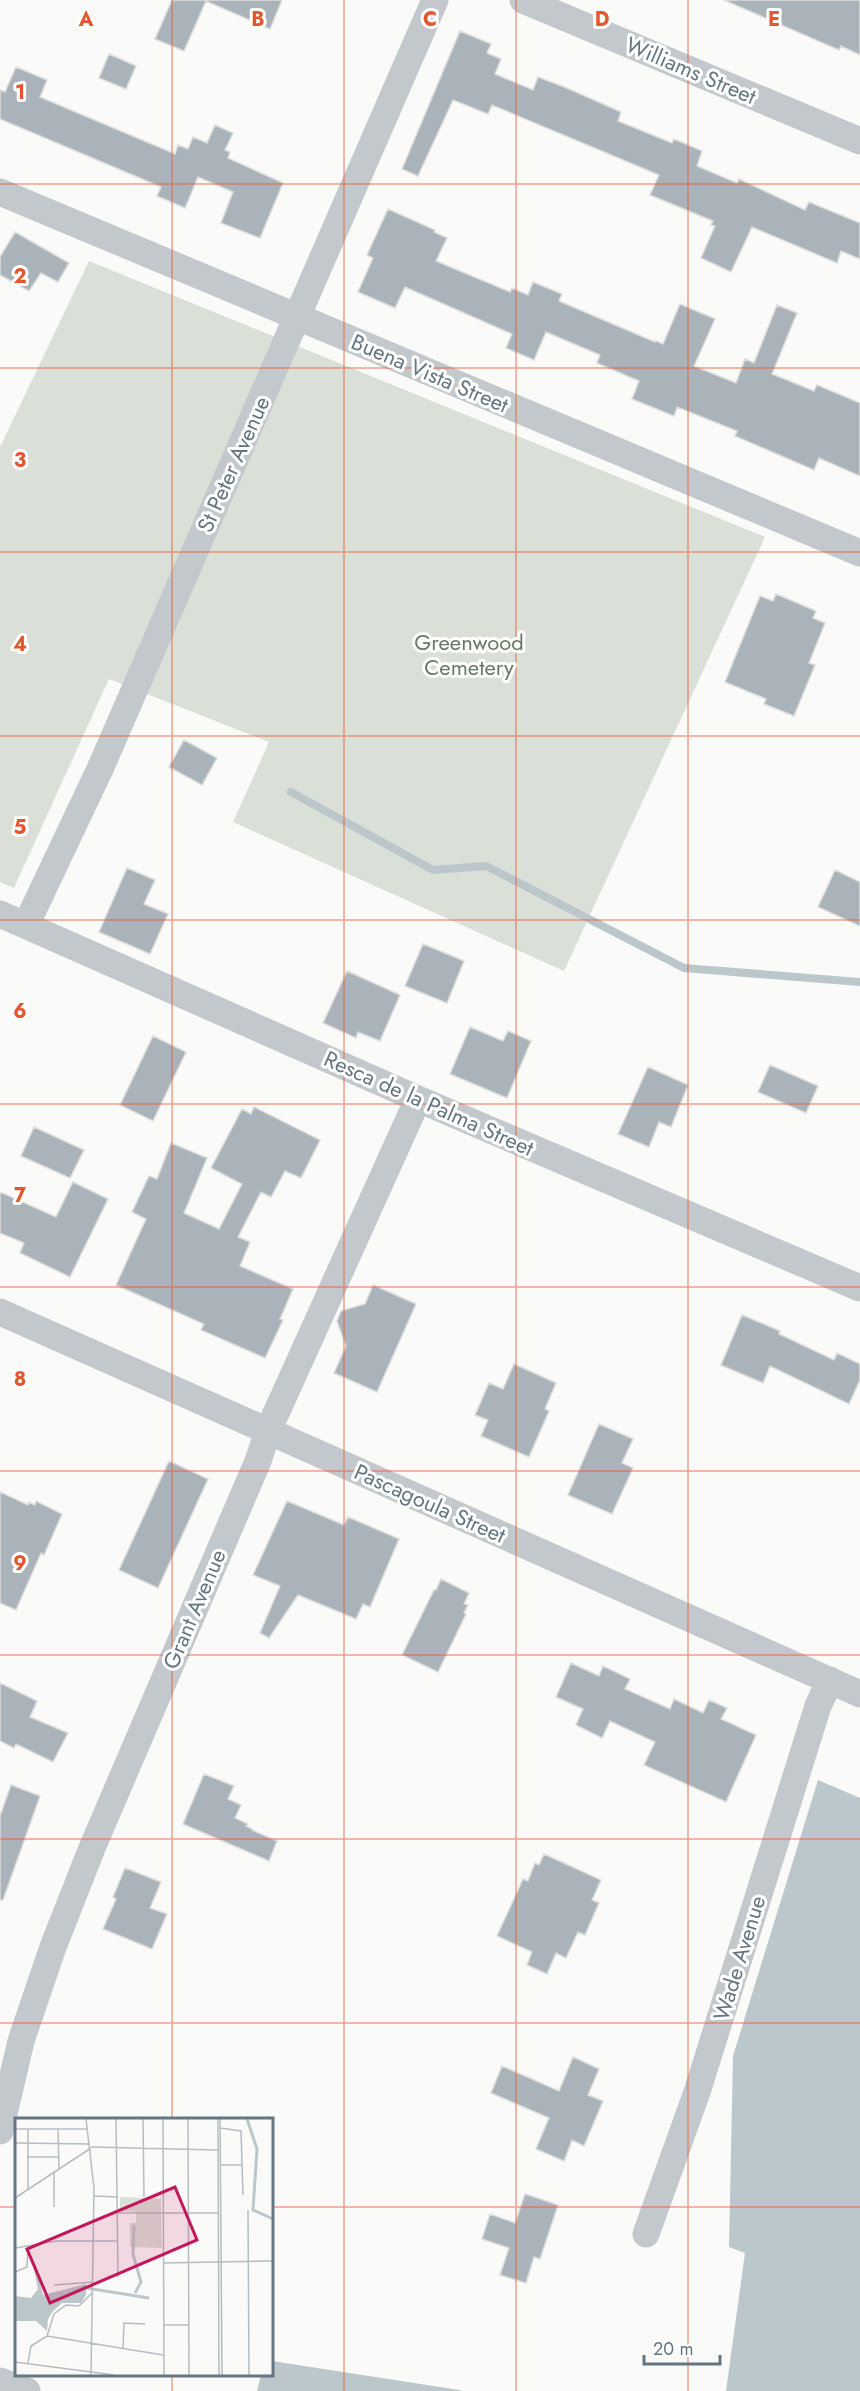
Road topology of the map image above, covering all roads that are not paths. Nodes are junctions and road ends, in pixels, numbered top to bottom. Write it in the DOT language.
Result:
graph roads {
  1 [pos="435,0"];
  2 [pos="523,0"];
  3 [pos="860,141"];
  4 [pos="0,192"];
  5 [pos="298,317"];
  6 [pos="860,554"];
  7 [pos="0,914"];
  8 [pos="26,925"];
  9 [pos="418,1099"];
  10 [pos="860,1288"];
  11 [pos="0,1312"];
  12 [pos="268,1431"];
  13 [pos="830,1680"];
  14 [pos="860,1694"];
  15 [pos="0,2130"];
  16 [pos="646,2234"];
  17 [pos="0,2381"];
  18 [pos="27,2391"];
  1 -- 5 [label="street, St Peter Avenue"];
  2 -- 3 [label="street, Williams Street"];
  4 -- 5 [label="street, Buena Vista Street"];
  5 -- 6 [label="street, Buena Vista Street"];
  5 -- 8 [label="street, St Peter Avenue"];
  7 -- 8 [label="street, Resca de la Palma Street"];
  8 -- 9 [label="street, Resca de la Palma Street"];
  9 -- 10 [label="street, Resca de la Palma Street"];
  9 -- 12 [label="street, Grant Avenue"];
  11 -- 12 [label="street, Pascagoula Street"];
  12 -- 13 [label="street, Pascagoula Street"];
  12 -- 15 [label="street, Grant Avenue"];
  13 -- 14 [label="street, Pascagoula Street"];
  13 -- 16 [label="street, Wade Avenue"];
  17 -- 18 [label="street"];
}
